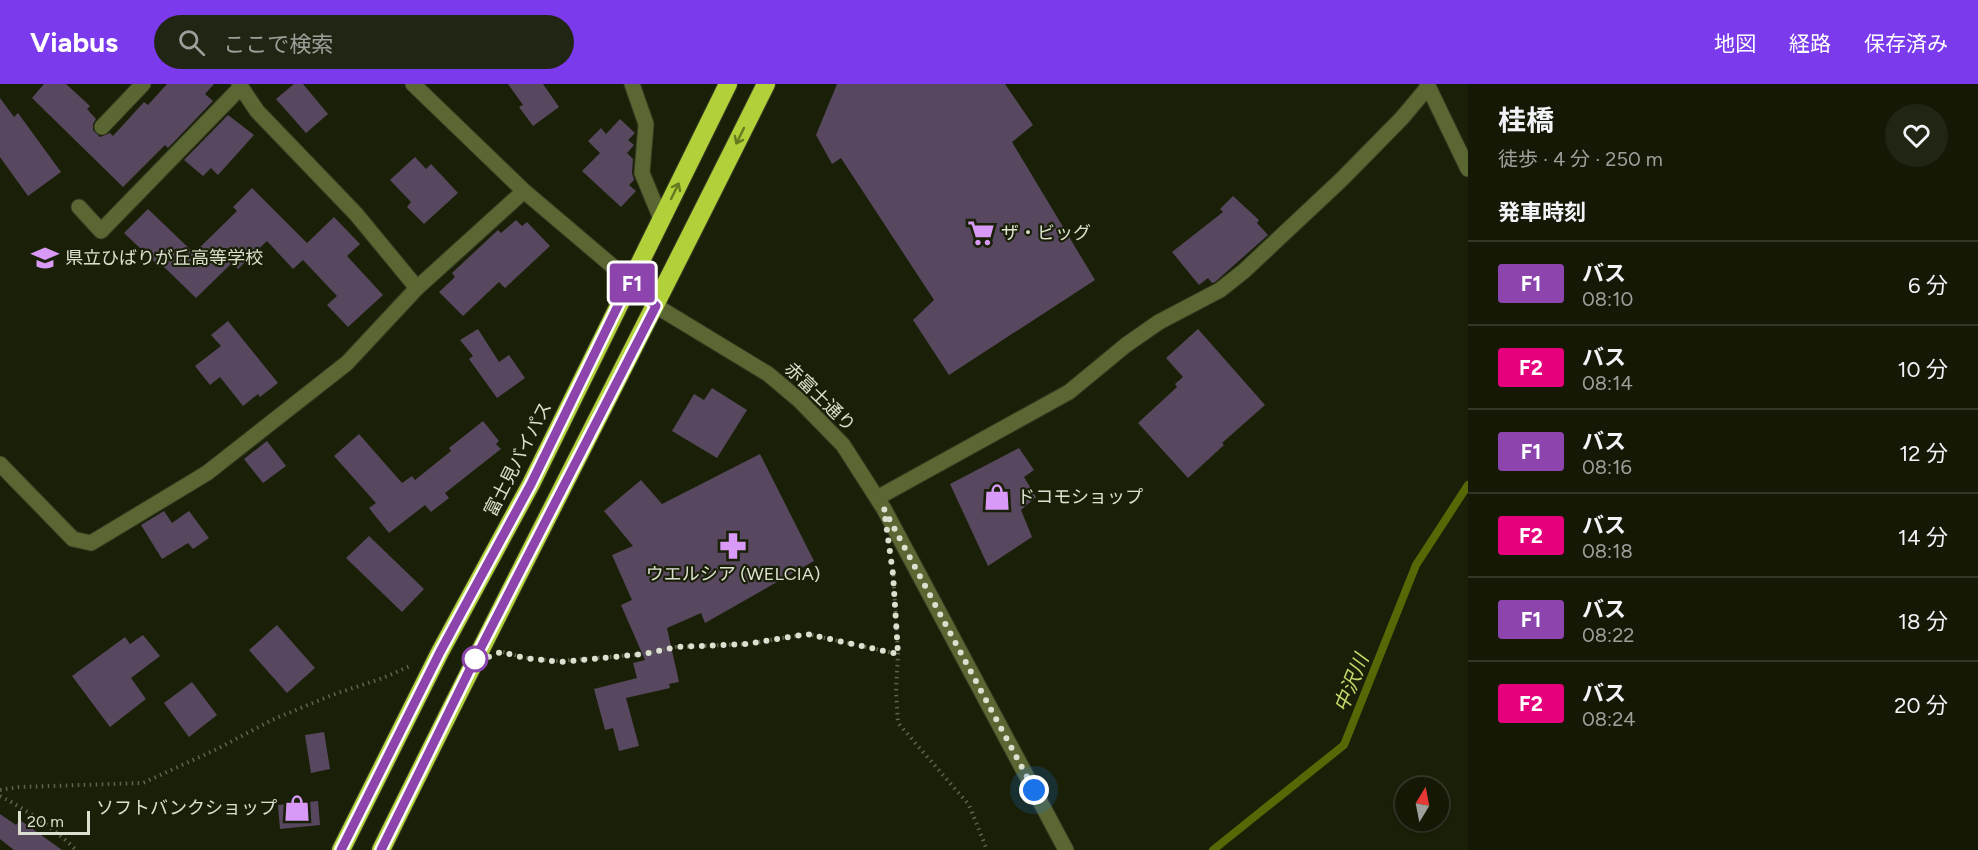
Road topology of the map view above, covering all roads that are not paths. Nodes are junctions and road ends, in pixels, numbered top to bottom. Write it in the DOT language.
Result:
graph roads {
  1 [pos="143,84"];
  2 [pos="413,84"];
  3 [pos="632,84"];
  4 [pos="728,84"];
  5 [pos="765,84"];
  6 [pos="240,86"];
  7 [pos="1427,86"];
  8 [pos="102,127"];
  9 [pos="1468,170"];
  10 [pos="524,191"];
  11 [pos="79,207"];
  12 [pos="661,219"];
  13 [pos="630,281"];
  14 [pos="417,288"];
  15 [pos="656,306"];
  16 [pos="0,464"];
  17 [pos="877,498"];
  18 [pos="341,850"];
  19 [pos="381,850"];
  20 [pos="1066,850"];
  1 -- 8 [label="street"];
  2 -- 10 [label="street, 赤富士通り"];
  3 -- 12 [label="street"];
  12 -- 4 [label="highway, 富士見バイパス, one-way"];
  5 -- 15 [label="highway, one-way"];
  6 -- 11 [label="street"];
  6 -- 14 [label="street"];
  7 -- 9 [label="street"];
  7 -- 17 [label="street"];
  10 -- 13 [label="street, 赤富士通り"];
  10 -- 14 [label="street"];
  12 -- 13 [label="highway, 富士見バイパス"];
  13 -- 15 [label="street, 赤富士通り"];
  13 -- 18 [label="highway, 富士見バイパス"];
  14 -- 16 [label="street"];
  15 -- 17 [label="street, 赤富士通り"];
  15 -- 19 [label="highway"];
  17 -- 20 [label="street, 赤富士通り"];
}
